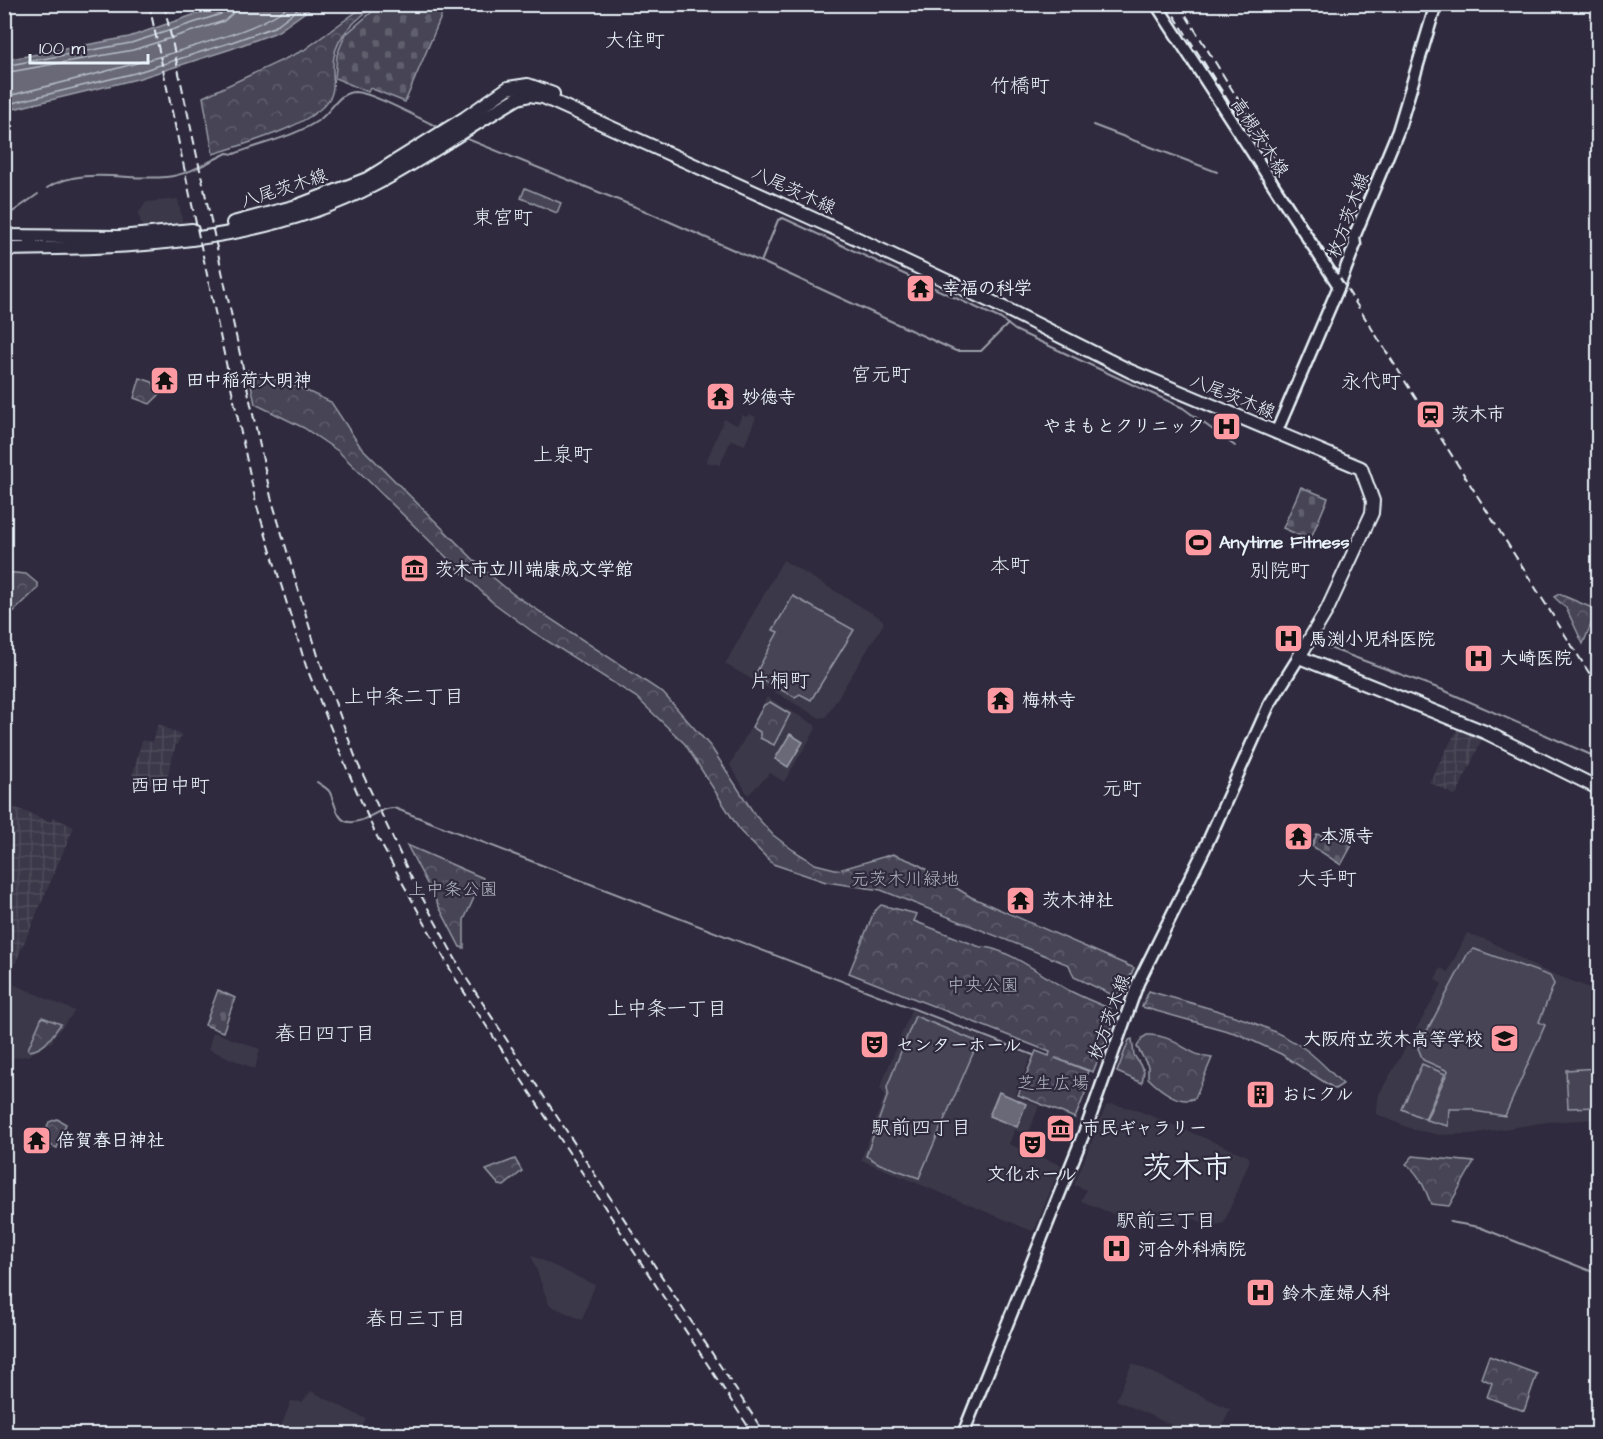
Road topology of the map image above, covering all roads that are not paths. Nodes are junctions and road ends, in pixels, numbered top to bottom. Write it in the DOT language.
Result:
graph roads {
  1 [pos="1156,4"];
  2 [pos="1436,4"];
  3 [pos="608,124"];
  4 [pos="4,236"];
  5 [pos="4,249"];
  6 [pos="1339,286"];
  7 [pos="1276,433"];
  8 [pos="1299,657"];
  9 [pos="1599,788"];
  10 [pos="963,1434"];
  1 -- 6 [label="main road, 高槻茨木線"];
  2 -- 6 [label="main road, 枚方茨木線"];
  3 -- 4 [label="main road, 八尾茨木線"];
  3 -- 5 [label="main road, 八尾茨木線"];
  3 -- 7 [label="main road, 八尾茨木線"];
  6 -- 7 [label="main road, 枚方茨木線"];
  7 -- 8 [label="main road, 八尾茨木線"];
  8 -- 9 [label="main road"];
  8 -- 10 [label="main road, 枚方茨木線"];
}
